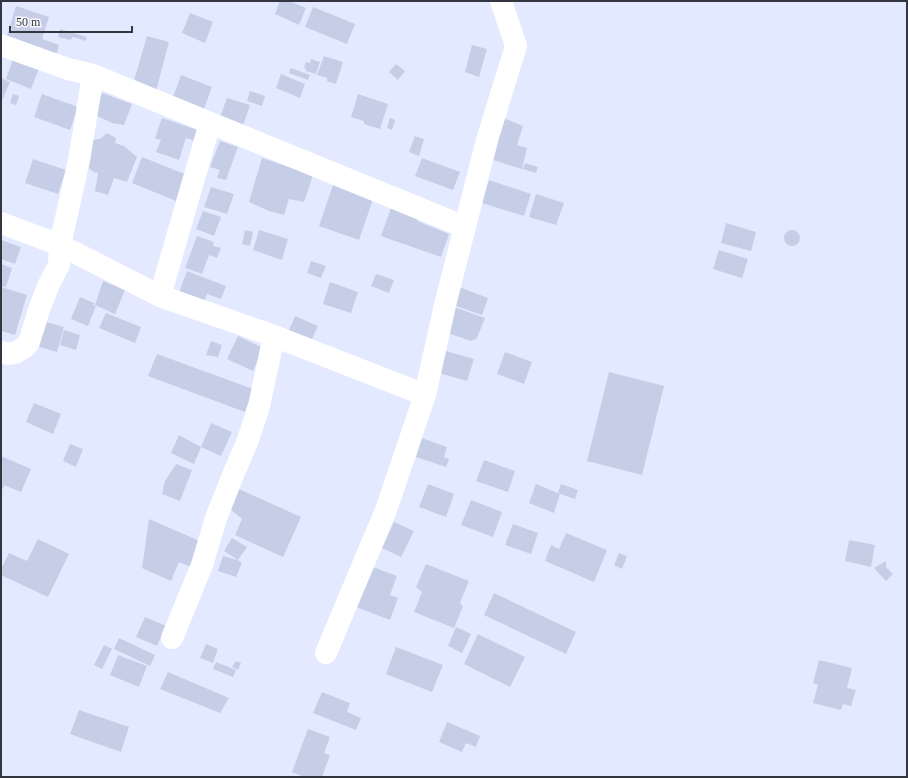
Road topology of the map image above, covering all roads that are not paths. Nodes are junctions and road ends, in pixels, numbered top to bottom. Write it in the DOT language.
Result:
graph roads {
  1 [pos="502,1"];
  2 [pos="1,45"];
  3 [pos="94,75"];
  4 [pos="210,123"];
  5 [pos="1,223"];
  6 [pos="465,227"];
  7 [pos="60,245"];
  8 [pos="160,296"];
  9 [pos="274,336"];
  10 [pos="1,352"];
  11 [pos="425,395"];
  12 [pos="172,638"];
  13 [pos="326,653"];
  1 -- 6 [label="street"];
  2 -- 3 [label="street"];
  3 -- 4 [label="street"];
  3 -- 7 [label="street"];
  4 -- 6 [label="street"];
  4 -- 8 [label="street"];
  5 -- 7 [label="street"];
  6 -- 11 [label="street"];
  7 -- 8 [label="street"];
  7 -- 10 [label="street"];
  8 -- 9 [label="street"];
  9 -- 11 [label="street"];
  9 -- 12 [label="street"];
  11 -- 13 [label="street"];
}
